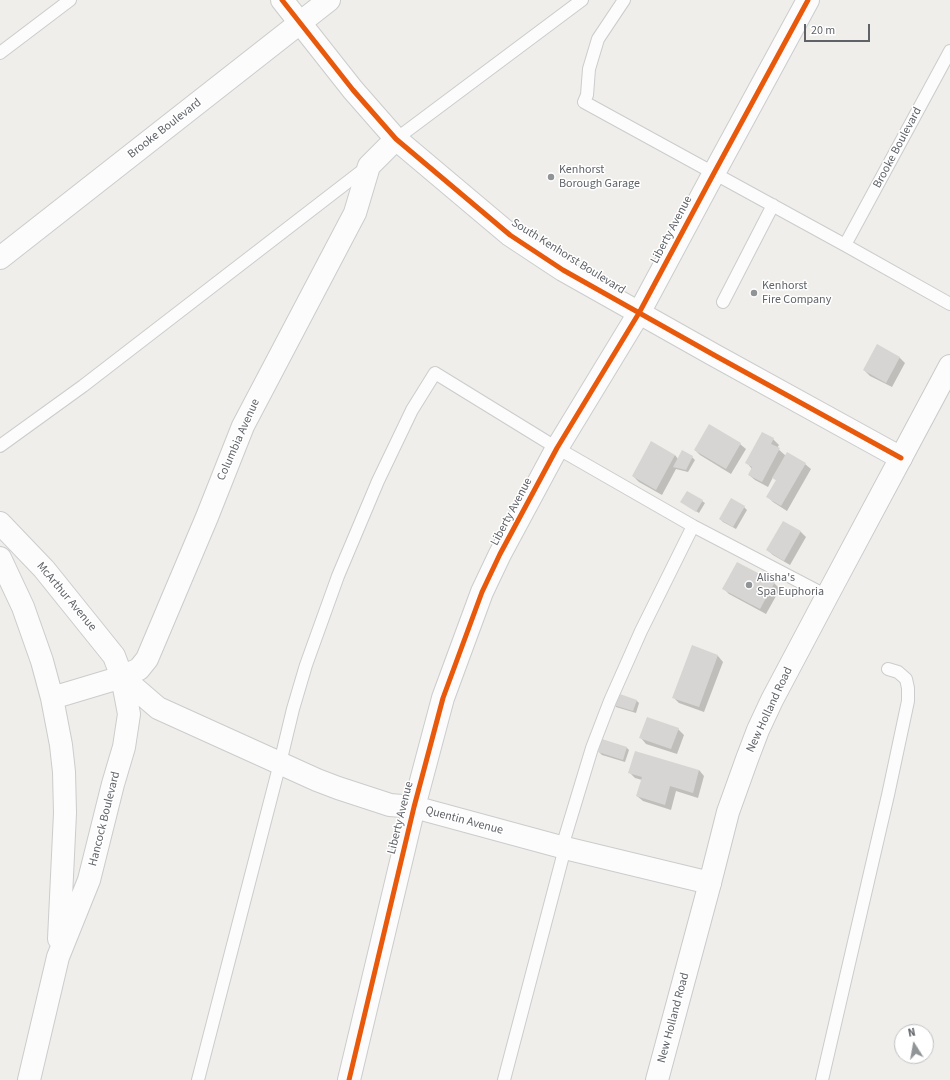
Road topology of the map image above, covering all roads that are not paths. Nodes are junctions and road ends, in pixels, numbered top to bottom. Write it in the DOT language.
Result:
graph roads {
  1 [pos="70,0"];
  2 [pos="282,0"];
  3 [pos="329,0"];
  4 [pos="582,0"];
  5 [pos="624,0"];
  6 [pos="808,0"];
  7 [pos="300,23"];
  8 [pos="950,50"];
  9 [pos="0,53"];
  10 [pos="396,140"];
  11 [pos="369,166"];
  12 [pos="714,173"];
  13 [pos="772,205"];
  14 [pos="845,245"];
  15 [pos="0,258"];
  16 [pos="724,302"];
  17 [pos="950,304"];
  18 [pos="639,313"];
  19 [pos="950,366"];
  20 [pos="0,446"];
  21 [pos="557,448"];
  22 [pos="901,458"];
  23 [pos="0,523"];
  24 [pos="693,526"];
  25 [pos="0,558"];
  26 [pos="827,596"];
  27 [pos="888,669"];
  28 [pos="122,677"];
  29 [pos="52,698"];
  30 [pos="280,763"];
  31 [pos="414,807"];
  32 [pos="565,848"];
  33 [pos="710,883"];
  34 [pos="58,957"];
  35 [pos="30,1080"];
  36 [pos="198,1080"];
  37 [pos="349,1080"];
  38 [pos="504,1080"];
  39 [pos="657,1080"];
  40 [pos="822,1080"];
  1 -- 9 [label="lane"];
  2 -- 7 [label="street, South Kenhorst Boulevard"];
  3 -- 7 [label="street, Brooke Boulevard"];
  4 -- 10 [label="lane"];
  5 -- 12 [label="lane"];
  6 -- 12 [label="street, Liberty Avenue"];
  7 -- 10 [label="street, South Kenhorst Boulevard"];
  7 -- 15 [label="street, Brooke Boulevard"];
  8 -- 14 [label="lane, Brooke Boulevard"];
  10 -- 11 [label="street, Columbia Avenue"];
  10 -- 18 [label="street, South Kenhorst Boulevard"];
  11 -- 20 [label="lane"];
  11 -- 28 [label="street, Columbia Avenue"];
  12 -- 13 [label="lane"];
  12 -- 18 [label="street, Liberty Avenue"];
  13 -- 14 [label="lane"];
  13 -- 16 [label="lane"];
  14 -- 17 [label="lane"];
  18 -- 21 [label="street, Liberty Avenue"];
  18 -- 22 [label="street, South Kenhorst Boulevard"];
  19 -- 22 [label="street, New Holland Road"];
  21 -- 24 [label="lane"];
  21 -- 30 [label="lane"];
  21 -- 31 [label="street, Liberty Avenue"];
  22 -- 26 [label="street, New Holland Road"];
  23 -- 28 [label="street, McArthur Avenue"];
  24 -- 26 [label="lane"];
  24 -- 32 [label="lane"];
  25 -- 29 [label="street"];
  26 -- 33 [label="street, New Holland Road"];
  27 -- 40 [label="lane"];
  28 -- 29 [label="street, Columbia Avenue"];
  28 -- 30 [label="street, Quentin Avenue"];
  28 -- 34 [label="street, Hancock Boulevard"];
  29 -- 34 [label="street, Hancock Boulevard"];
  30 -- 31 [label="street, Quentin Avenue"];
  30 -- 36 [label="lane"];
  31 -- 32 [label="street, Quentin Avenue"];
  31 -- 37 [label="street, Liberty Avenue"];
  32 -- 33 [label="street, Quentin Avenue"];
  32 -- 38 [label="lane"];
  33 -- 39 [label="street, New Holland Road"];
  34 -- 35 [label="street, Hancock Boulevard"];
}
